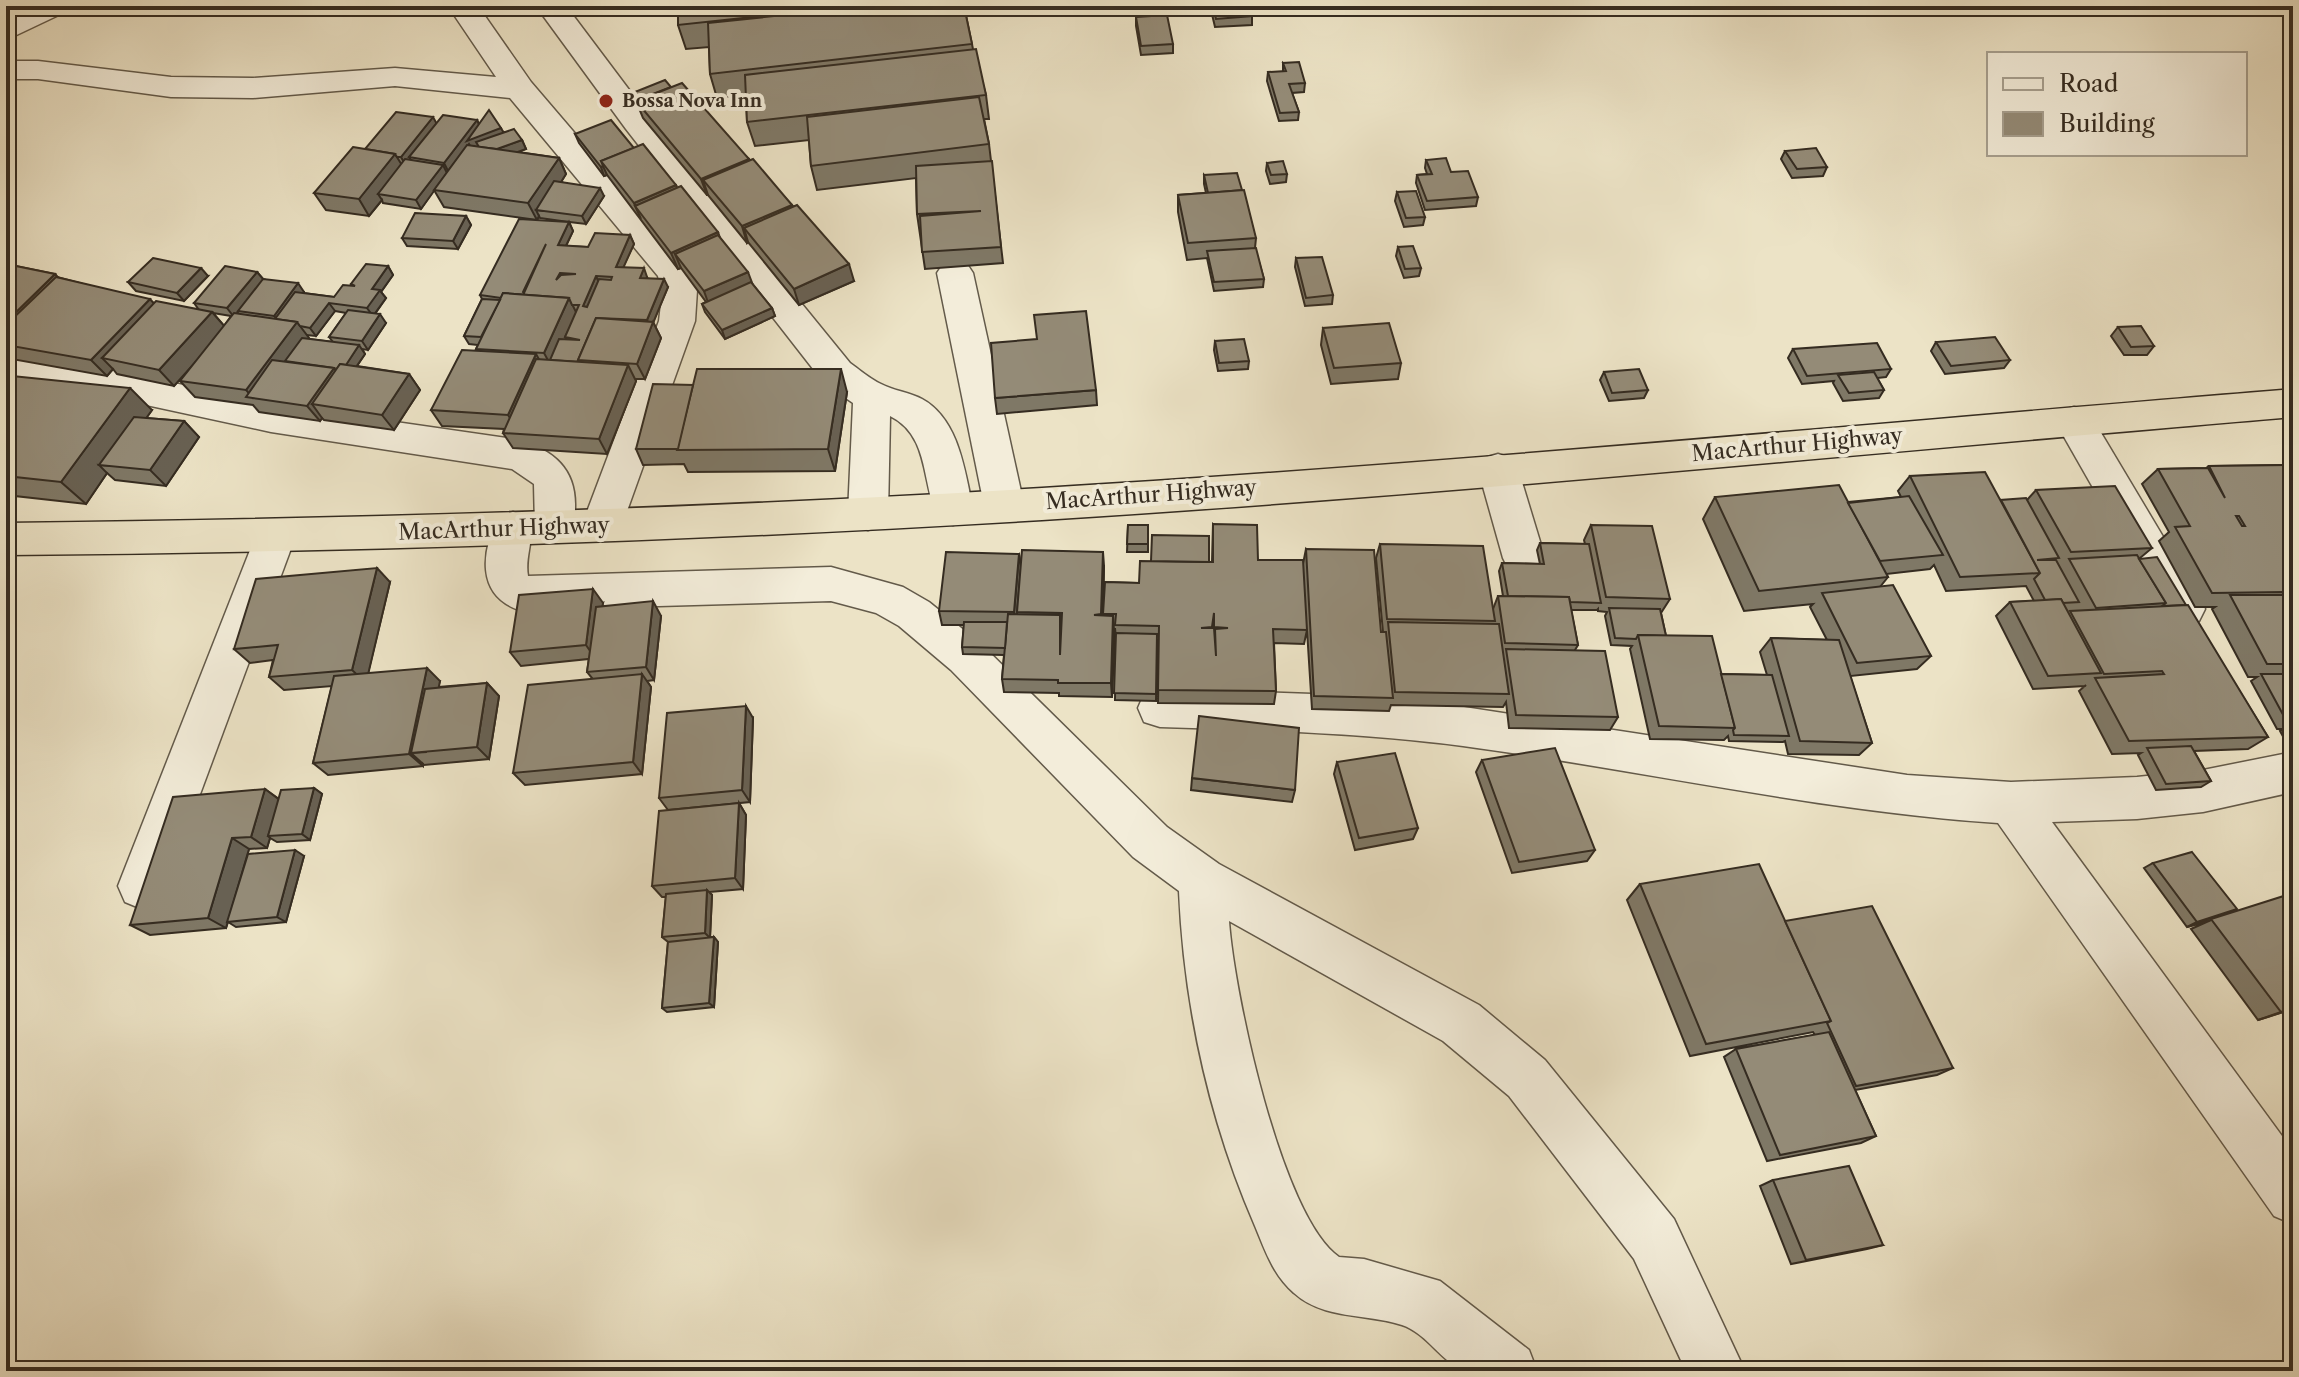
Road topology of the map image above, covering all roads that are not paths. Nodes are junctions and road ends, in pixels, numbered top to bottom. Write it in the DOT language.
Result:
graph roads {
  1 [pos="55,6"];
  2 [pos="463,6"];
  3 [pos="551,6"];
  4 [pos="6,31"];
  5 [pos="6,70"];
  6 [pos="520,89"];
  7 [pos="955,273"];
  8 [pos="6,364"];
  9 [pos="872,397"];
  10 [pos="2293,403"];
  11 [pos="2074,421"];
  12 [pos="1498,469"];
  13 [pos="1004,505"];
  14 [pos="953,509"];
  15 [pos="868,514"];
  16 [pos="602,525"];
  17 [pos="534,527"];
  18 [pos="276,535"];
  19 [pos="6,539"];
  20 [pos="1524,558"];
  21 [pos="2201,637"];
  22 [pos="1160,708"];
  23 [pos="2283,770"];
  24 [pos="2011,803"];
  25 [pos="1202,880"];
  26 [pos="142,886"];
  27 [pos="2293,1197"];
  28 [pos="1508,1371"];
  29 [pos="1716,1371"];
  1 -- 4 [label="street"];
  2 -- 6 [label="street"];
  3 -- 9 [label="street"];
  5 -- 6 [label="street"];
  6 -- 16 [label="street"];
  7 -- 13 [label="street"];
  8 -- 17 [label="street"];
  9 -- 14 [label="street"];
  9 -- 15 [label="street"];
  10 -- 11 [label="highway, MacArthur Highway"];
  11 -- 12 [label="highway, MacArthur Highway"];
  11 -- 21 [label="street"];
  12 -- 13 [label="highway, MacArthur Highway"];
  12 -- 20 [label="street"];
  13 -- 14 [label="highway, MacArthur Highway"];
  14 -- 15 [label="highway, MacArthur Highway"];
  15 -- 16 [label="highway, MacArthur Highway"];
  16 -- 17 [label="highway, MacArthur Highway"];
  17 -- 18 [label="highway, MacArthur Highway"];
  17 -- 25 [label="street"];
  18 -- 19 [label="highway, MacArthur Highway"];
  18 -- 26 [label="street"];
  22 -- 24 [label="street"];
  23 -- 24 [label="street"];
  24 -- 27 [label="street"];
  25 -- 28 [label="street"];
  25 -- 29 [label="street"];
}
